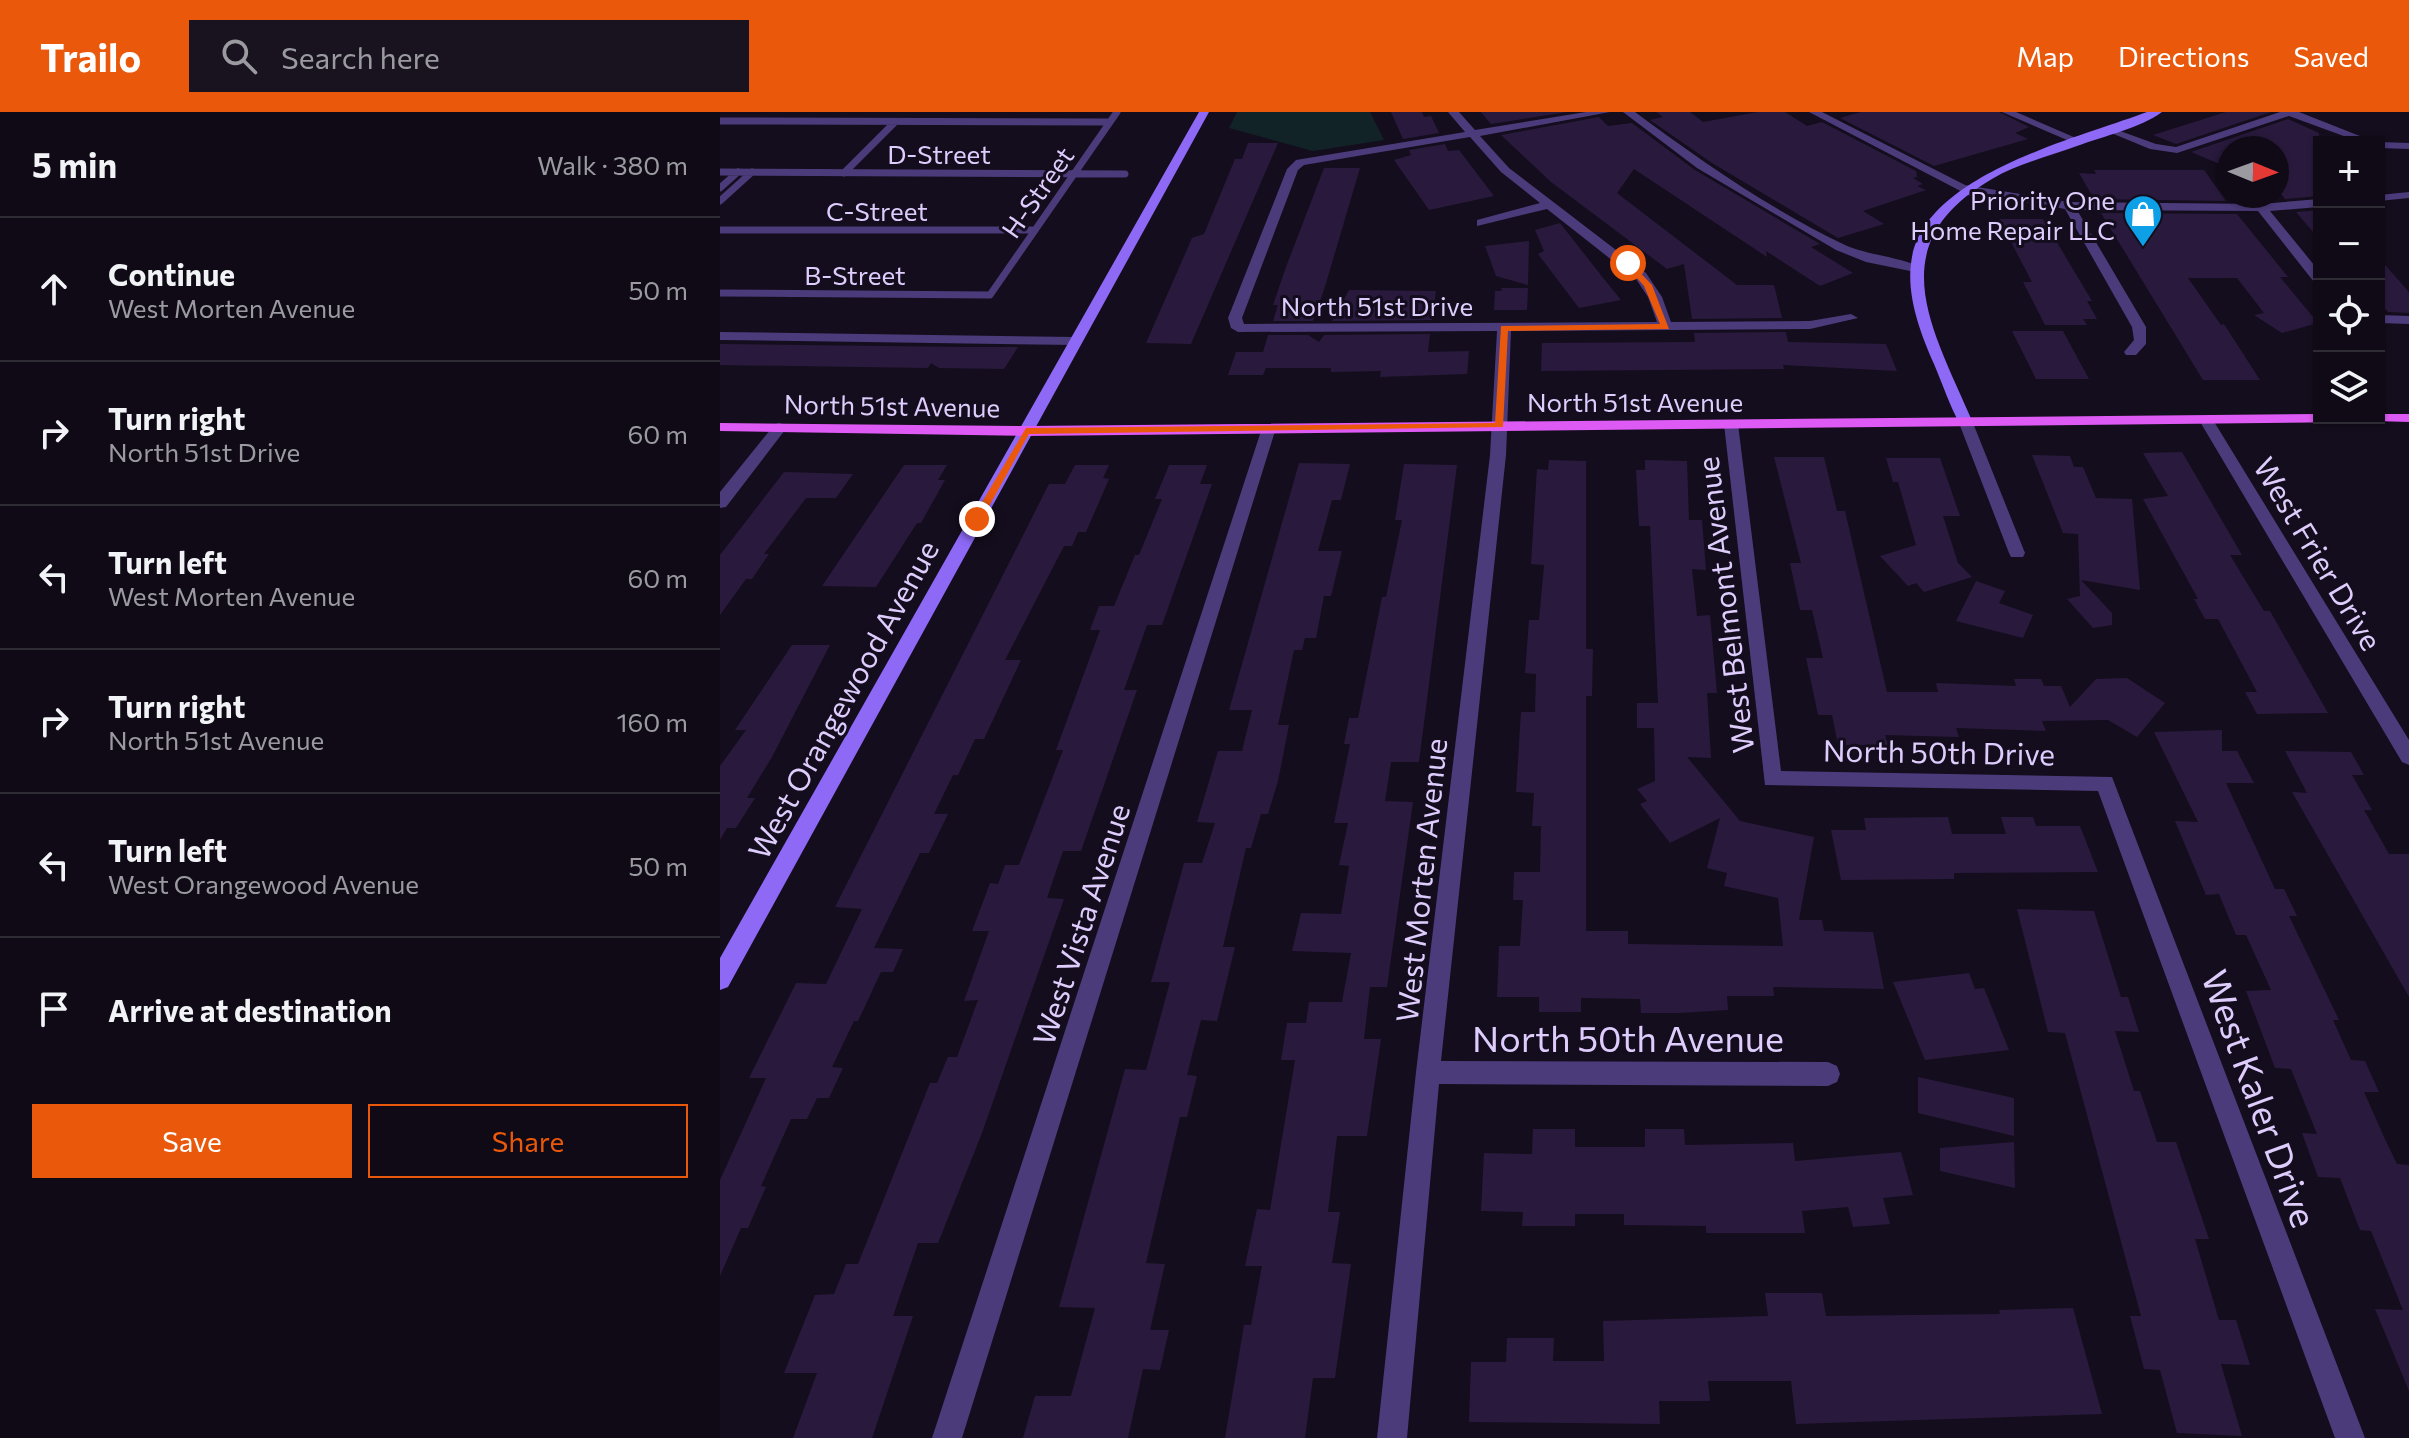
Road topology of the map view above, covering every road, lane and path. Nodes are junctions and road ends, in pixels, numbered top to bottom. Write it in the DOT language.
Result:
graph roads {
  1 [pos="811,112"];
  2 [pos="1117,112"];
  3 [pos="1204,112"];
  4 [pos="1453,112"];
  5 [pos="1605,112"];
  6 [pos="1628,112"];
  7 [pos="1814,112"];
  8 [pos="2007,112"];
  9 [pos="2157,112"];
  10 [pos="2290,112"];
  11 [pos="720,121"];
  12 [pos="732,121"];
  13 [pos="803,121"];
  14 [pos="895,122"];
  15 [pos="1110,122"];
  16 [pos="2109,130"];
  17 [pos="720,131"];
  18 [pos="1469,134"];
  19 [pos="2354,136"];
  20 [pos="2078,141"];
  21 [pos="2385,145"];
  22 [pos="2409,146"];
  23 [pos="720,172"];
  24 [pos="738,172"];
  25 [pos="752,172"];
  26 [pos="844,173"];
  27 [pos="1074,174"];
  28 [pos="1125,174"];
  29 [pos="720,188"];
  30 [pos="1966,188"];
  31 [pos="2409,195"];
  32 [pos="2385,197"];
  33 [pos="720,201"];
  34 [pos="2313,204"];
  35 [pos="1547,205"];
  36 [pos="2069,206"];
  37 [pos="2289,206"];
  38 [pos="2217,208"];
  39 [pos="2261,208"];
  40 [pos="1481,223"];
  41 [pos="720,230"];
  42 [pos="1035,230"];
  43 [pos="1915,268"];
  44 [pos="2313,272"];
  45 [pos="720,293"];
  46 [pos="990,295"];
  47 [pos="1851,318"];
  48 [pos="2385,319"];
  49 [pos="2409,320"];
  50 [pos="1666,327"];
  51 [pos="1504,328"];
  52 [pos="720,336"];
  53 [pos="1076,341"];
  54 [pos="2131,352"];
  55 [pos="2385,418"];
  56 [pos="2409,418"];
  57 [pos="2313,419"];
  58 [pos="2206,420"];
  59 [pos="1966,423"];
  60 [pos="1731,424"];
  61 [pos="1500,425"];
  62 [pos="720,427"];
  63 [pos="780,427"];
  64 [pos="1269,428"];
  65 [pos="1026,431"];
  66 [pos="720,503"];
  67 [pos="2017,553"];
  68 [pos="2409,757"];
  69 [pos="1772,779"];
  70 [pos="2105,783"];
  71 [pos="720,980"];
  72 [pos="1428,1072"];
  73 [pos="1828,1074"];
  74 [pos="947,1438"];
  75 [pos="1392,1438"];
  76 [pos="2350,1438"];
  1 -- 13 [label="lane"];
  2 -- 15 [label="lane, H-Street"];
  3 -- 53 [label="street, West Orangewood Avenue"];
  4 -- 18 [label="street"];
  5 -- 18 [label="street"];
  6 -- 43 [label="street"];
  7 -- 30 [label="street"];
  8 -- 20 [label="street"];
  9 -- 16 [label="street"];
  10 -- 16 [label="street"];
  10 -- 19 [label="street"];
  11 -- 12 [label="lane"];
  12 -- 13 [label="lane"];
  12 -- 17 [label="lane"];
  13 -- 14 [label="lane"];
  14 -- 15 [label="lane"];
  14 -- 26 [label="lane"];
  15 -- 27 [label="lane, H-Street"];
  16 -- 20 [label="street"];
  18 -- 35 [label="street"];
  18 -- 51 [label="street, North 51st Drive"];
  20 -- 30 [label="street"];
  21 -- 22 [label="street"];
  23 -- 24 [label="lane, D-Street"];
  24 -- 25 [label="lane, D-Street"];
  24 -- 29 [label="lane"];
  25 -- 26 [label="lane, D-Street"];
  25 -- 33 [label="lane"];
  26 -- 27 [label="lane, D-Street"];
  27 -- 28 [label="lane, D-Street"];
  27 -- 42 [label="lane, H-Street"];
  30 -- 36 [label="street"];
  30 -- 43 [label="street"];
  31 -- 32 [label="street"];
  34 -- 37 [label="street"];
  35 -- 40 [label="street"];
  35 -- 50 [label="street"];
  36 -- 38 [label="street"];
  36 -- 54 [label="street"];
  39 -- 44 [label="street"];
  41 -- 42 [label="lane, C-Street"];
  42 -- 46 [label="lane, H-Street"];
  43 -- 59 [label="street"];
  45 -- 46 [label="lane, B-Street"];
  47 -- 50 [label="street, North 51st Drive"];
  48 -- 49 [label="street"];
  50 -- 51 [label="street, North 51st Drive"];
  51 -- 61 [label="street, West Morten Avenue"];
  52 -- 53 [label="lane"];
  53 -- 65 [label="street, West Orangewood Avenue"];
  55 -- 56 [label="main road"];
  57 -- 58 [label="main road, North 51st Avenue"];
  58 -- 59 [label="main road, North 51st Avenue"];
  58 -- 68 [label="street, West Frier Drive"];
  59 -- 60 [label="main road, North 51st Avenue"];
  59 -- 67 [label="street"];
  60 -- 61 [label="main road, North 51st Avenue"];
  60 -- 69 [label="street, West Belmont Avenue"];
  61 -- 64 [label="main road, North 51st Avenue"];
  61 -- 72 [label="street, West Morten Avenue"];
  62 -- 63 [label="main road, North 51st Avenue"];
  63 -- 65 [label="main road, North 51st Avenue"];
  63 -- 66 [label="street"];
  64 -- 65 [label="main road, North 51st Avenue"];
  64 -- 74 [label="street, West Vista Avenue"];
  65 -- 71 [label="street, West Orangewood Avenue"];
  69 -- 70 [label="street, North 50th Drive"];
  70 -- 76 [label="street, West Kaler Drive"];
  72 -- 73 [label="street, North 50th Avenue"];
  72 -- 75 [label="street, West Morten Avenue"];
}
